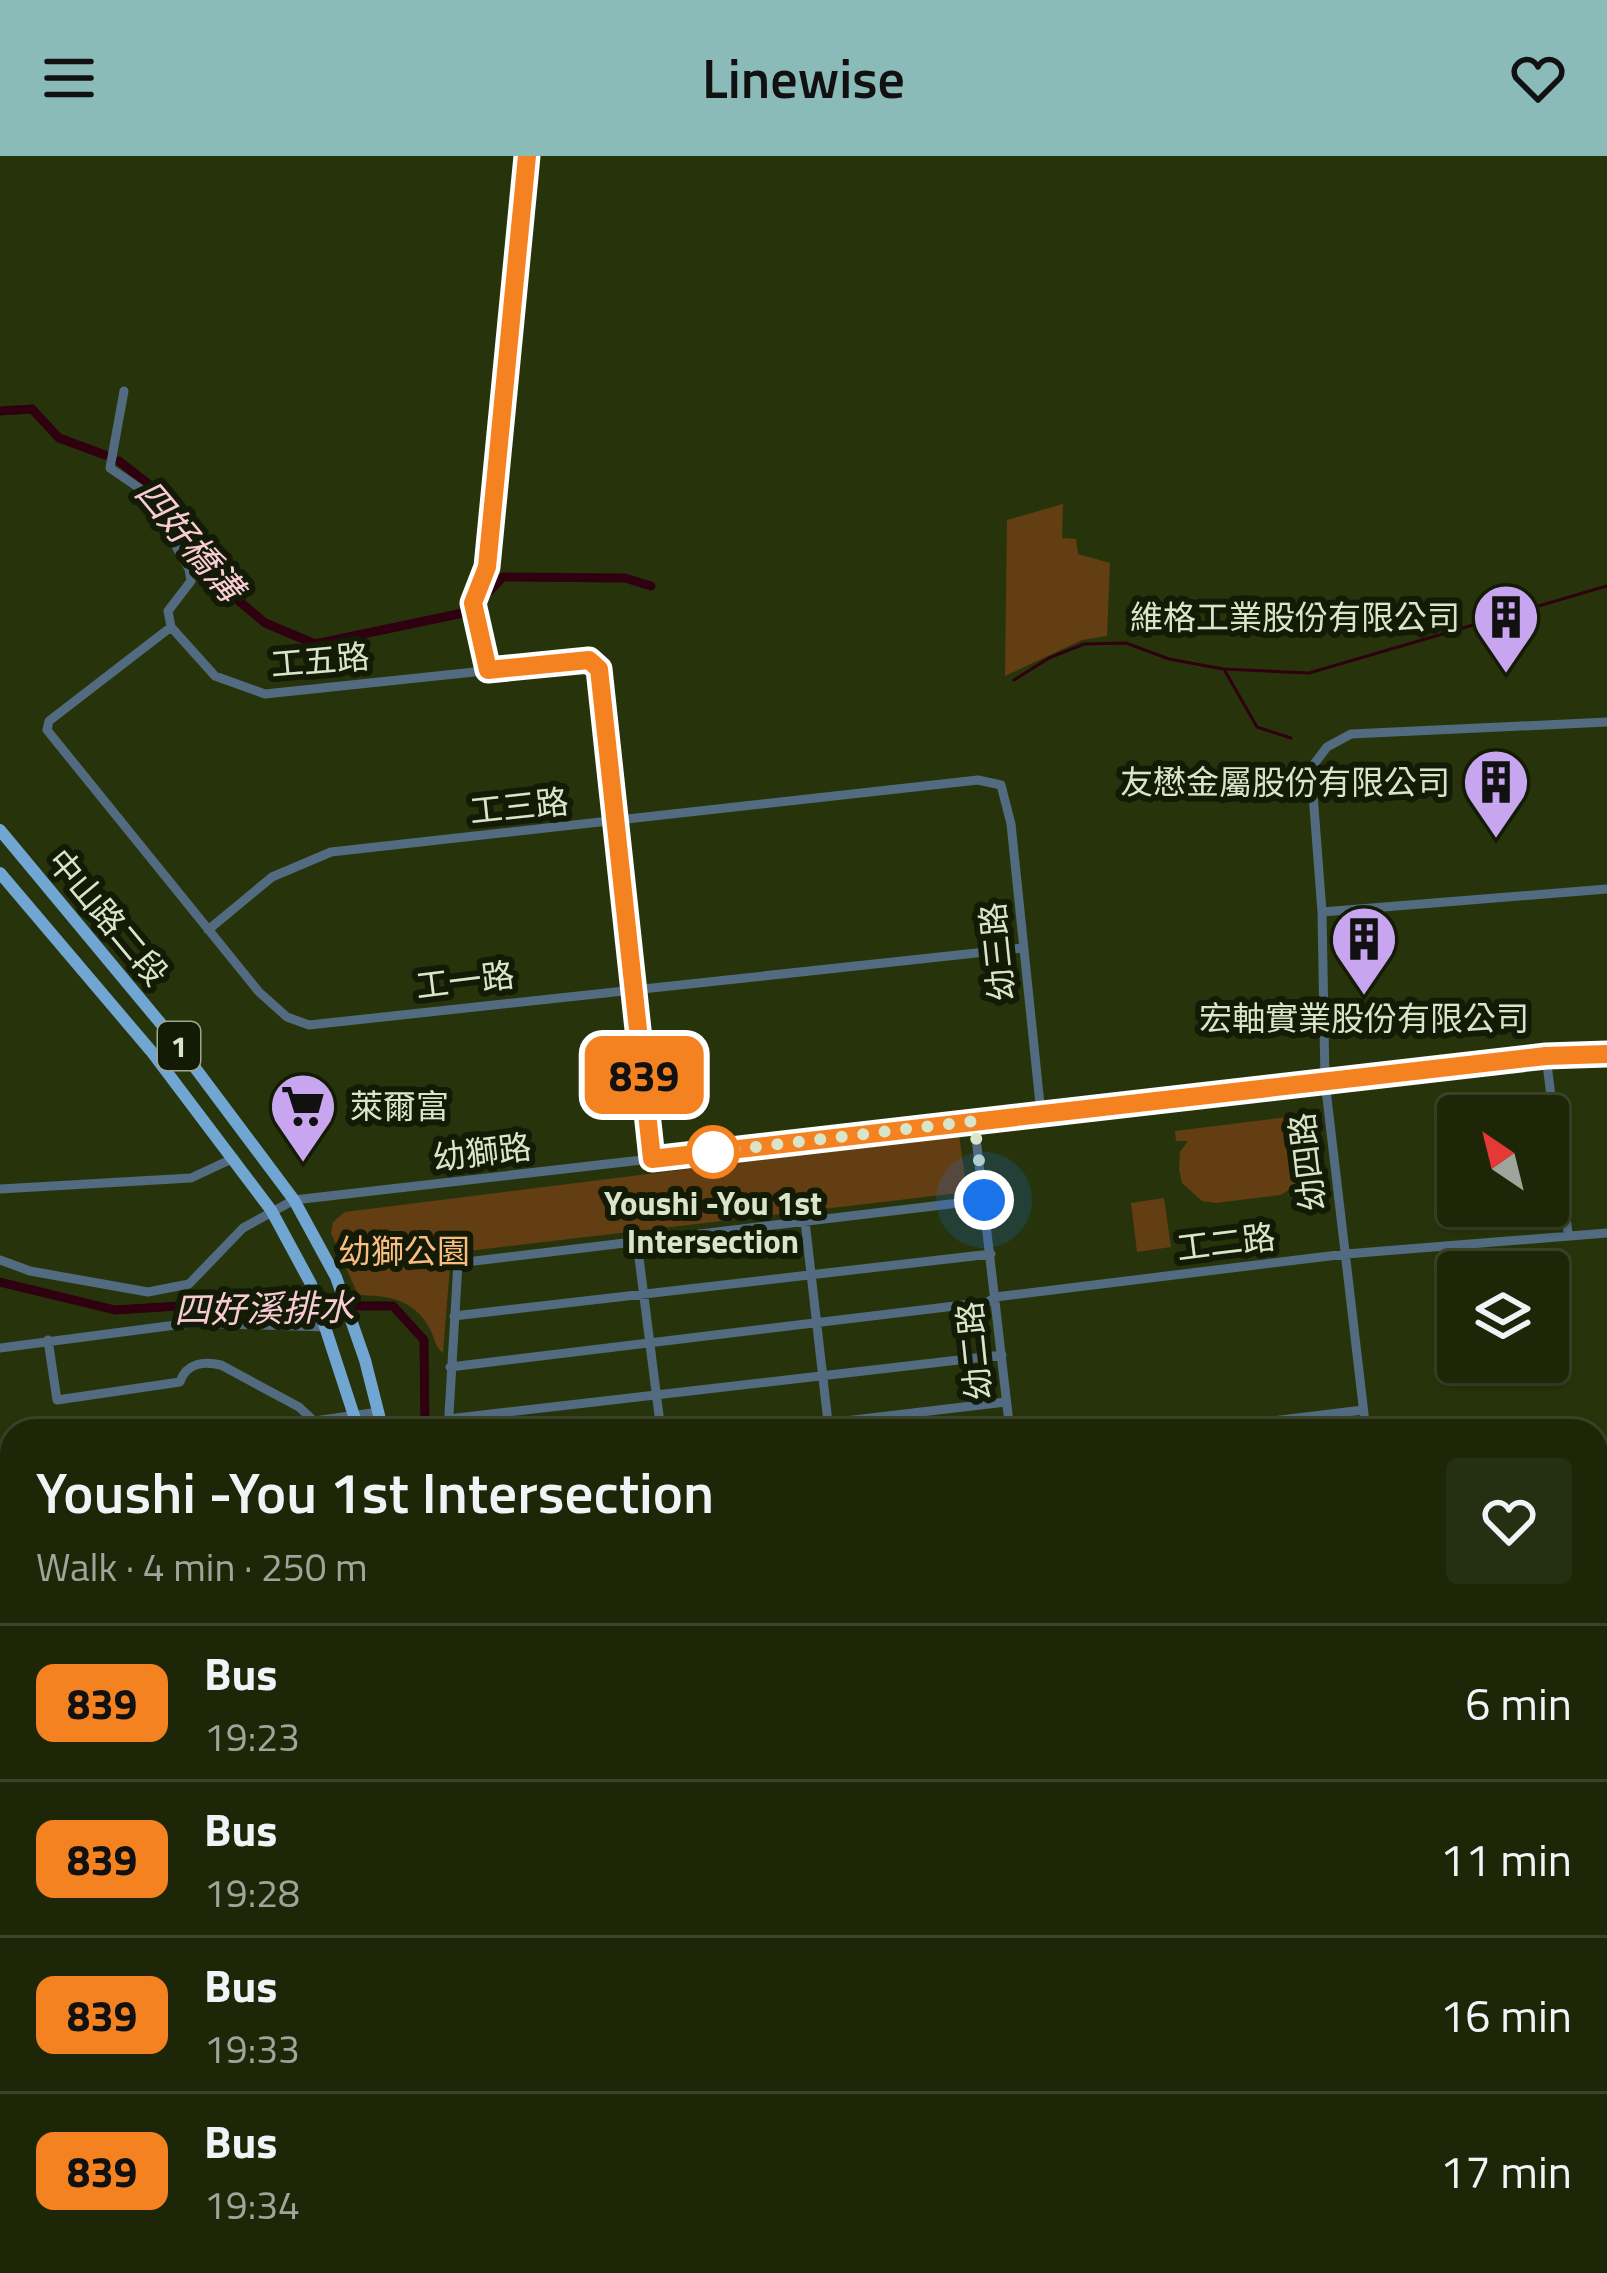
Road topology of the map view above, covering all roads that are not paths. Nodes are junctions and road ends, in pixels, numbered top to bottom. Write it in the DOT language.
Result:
graph roads {
  1 [pos="527,156"];
  2 [pos="124,391"];
  3 [pos="171,627"];
  4 [pos="488,670"];
  5 [pos="1607,722"];
  6 [pos="1001,785"];
  7 [pos="617,822"];
  8 [pos="0,830"];
  9 [pos="0,873"];
  10 [pos="47,887"];
  11 [pos="1607,889"];
  12 [pos="26,904"];
  13 [pos="1322,912"];
  14 [pos="208,930"];
  15 [pos="1023,949"];
  16 [pos="636,987"];
  17 [pos="1607,1054"];
  18 [pos="1546,1056"];
  19 [pos="1324,1081"];
  20 [pos="1041,1114"];
  21 [pos="974,1121"];
  22 [pos="233,1158"];
  23 [pos="652,1159"];
  24 [pos="0,1189"];
  25 [pos="294,1200"];
  26 [pos="984,1200"];
  27 [pos="271,1210"];
  28 [pos="805,1221"];
  29 [pos="1568,1233"];
  30 [pos="1607,1233"];
  31 [pos="637,1242"];
  32 [pos="991,1254"];
  33 [pos="1346,1255"];
  34 [pos="0,1260"];
  35 [pos="811,1275"];
  36 [pos="644,1293"];
  37 [pos="995,1297"];
  38 [pos="454,1316"];
  39 [pos="817,1324"];
  40 [pos="328,1327"];
  41 [pos="48,1340"];
  42 [pos="650,1343"];
  43 [pos="0,1348"];
  44 [pos="1002,1355"];
  45 [pos="450,1367"];
  46 [pos="822,1373"];
  47 [pos="656,1393"];
  48 [pos="1006,1402"];
  49 [pos="1364,1410"];
  50 [pos="379,1412"];
  51 [pos="354,1414"];
  52 [pos="306,1419"];
  53 [pos="334,1419"];
  54 [pos="355,1419"];
  55 [pos="380,1419"];
  56 [pos="448,1419"];
  57 [pos="487,1419"];
  58 [pos="659,1419"];
  59 [pos="827,1419"];
  60 [pos="890,1419"];
  61 [pos="1008,1419"];
  62 [pos="1289,1419"];
  63 [pos="1365,1419"];
  1 -- 4 [label="street"];
  2 -- 3 [label="street"];
  3 -- 4 [label="street, 工五路"];
  3 -- 14 [label="street, 工一路"];
  4 -- 7 [label="street, 工五路"];
  5 -- 13 [label="street, 幼四路"];
  6 -- 7 [label="street, 工三路"];
  6 -- 15 [label="street, 幼三路"];
  7 -- 14 [label="street, 工三路"];
  7 -- 16 [label="street"];
  8 -- 10 [label="main road, 中山路二段 / 1"];
  9 -- 12 [label="main road, 中山路二段 / 1"];
  10 -- 12 [label="main road"];
  10 -- 25 [label="main road, 中山路二段 / 1"];
  11 -- 13 [label="street"];
  12 -- 22 [label="main road, 中山路二段 / 1"];
  13 -- 19 [label="street, 幼四路"];
  14 -- 16 [label="street, 工一路"];
  15 -- 16 [label="street, 工一路"];
  15 -- 20 [label="street, 幼三路"];
  16 -- 23 [label="street"];
  17 -- 18 [label="street, 幼獅路"];
  18 -- 19 [label="street, 幼獅路"];
  18 -- 29 [label="street"];
  19 -- 20 [label="street, 幼獅路"];
  19 -- 33 [label="street, 幼四路"];
  20 -- 21 [label="street, 幼獅路"];
  21 -- 23 [label="street, 幼獅路"];
  21 -- 26 [label="street, 幼二路"];
  22 -- 24 [label="street"];
  22 -- 27 [label="main road, 中山路二段 / 1"];
  23 -- 25 [label="street, 幼獅路"];
  25 -- 27 [label="street, 幼獅路"];
  25 -- 50 [label="main road, 中山路二段 / 1"];
  26 -- 28 [label="street"];
  26 -- 32 [label="street, 幼二路"];
  27 -- 34 [label="street, 幼獅路"];
  27 -- 40 [label="main road, 中山路二段 / 1"];
  28 -- 31 [label="street"];
  28 -- 35 [label="street"];
  29 -- 30 [label="street, 工二路"];
  29 -- 33 [label="street, 工二路"];
  31 -- 36 [label="street"];
  31 -- 38 [label="street"];
  32 -- 35 [label="street"];
  32 -- 37 [label="street, 幼二路"];
  33 -- 37 [label="street, 工二路"];
  33 -- 49 [label="street, 幼四路"];
  35 -- 36 [label="street"];
  35 -- 39 [label="street"];
  36 -- 38 [label="street"];
  36 -- 42 [label="street"];
  37 -- 39 [label="street, 工二路"];
  37 -- 44 [label="street, 幼二路"];
  38 -- 45 [label="street"];
  39 -- 42 [label="street, 工二路"];
  39 -- 46 [label="street"];
  40 -- 41 [label="street"];
  40 -- 51 [label="main road, 1"];
  41 -- 43 [label="street"];
  41 -- 52 [label="street"];
  42 -- 45 [label="street, 工二路"];
  42 -- 47 [label="street"];
  44 -- 46 [label="street"];
  44 -- 48 [label="street, 幼二路"];
  45 -- 56 [label="street"];
  46 -- 47 [label="street"];
  46 -- 59 [label="street"];
  47 -- 57 [label="street"];
  47 -- 58 [label="street"];
  48 -- 60 [label="street"];
  48 -- 61 [label="street, 幼二路"];
  49 -- 62 [label="street"];
  49 -- 63 [label="street, 幼四路"];
  50 -- 51 [label="street"];
  50 -- 55 [label="main road, 1"];
  51 -- 53 [label="street"];
  51 -- 54 [label="main road, 1"];
}
